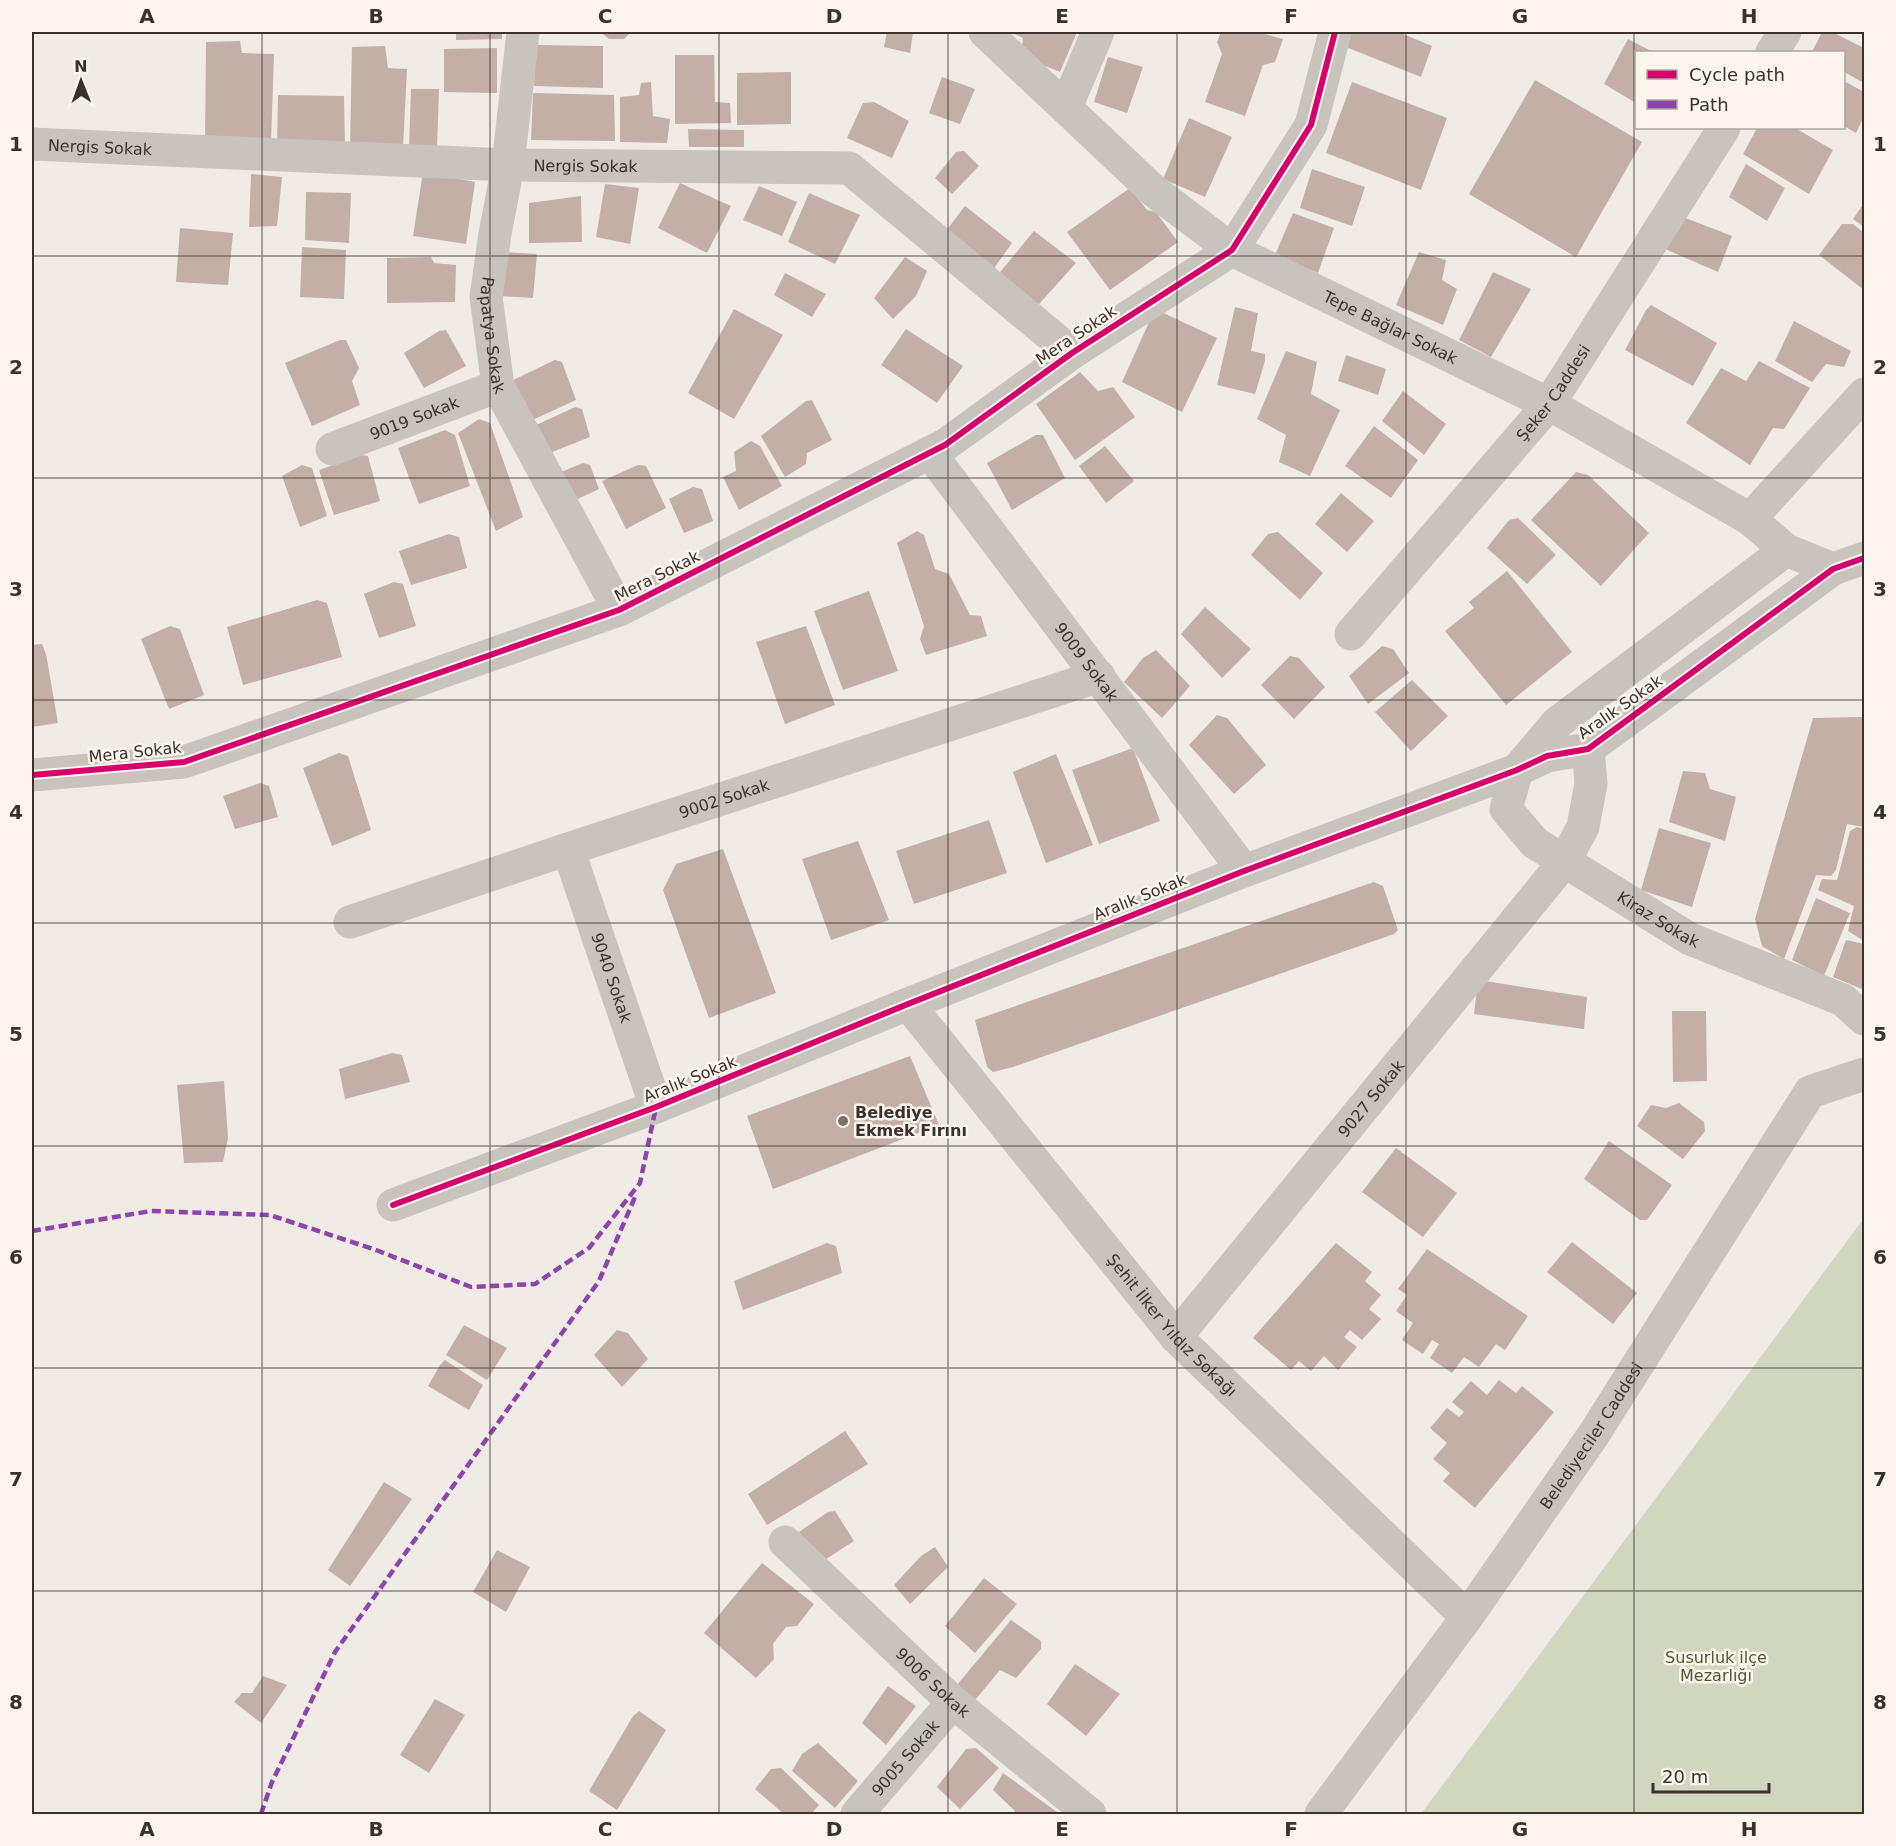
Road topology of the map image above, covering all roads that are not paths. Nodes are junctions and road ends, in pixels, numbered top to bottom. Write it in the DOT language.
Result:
graph roads {
  1 [pos="523,32"];
  2 [pos="985,32"];
  3 [pos="1098,32"];
  4 [pos="1335,32"];
  5 [pos="1785,32"];
  6 [pos="1773,51"];
  7 [pos="1066,107"];
  8 [pos="1723,129"];
  9 [pos="32,144"];
  10 [pos="508,165"];
  11 [pos="1232,250"];
  12 [pos="1072,353"];
  13 [pos="498,386"];
  14 [pos="1864,394"];
  15 [pos="1549,404"];
  16 [pos="332,449"];
  17 [pos="930,453"];
  18 [pos="1750,519"];
  19 [pos="1786,550"];
  20 [pos="1864,558"];
  21 [pos="1833,569"];
  22 [pos="619,610"];
  23 [pos="1351,634"];
  24 [pos="1099,676"];
  25 [pos="1588,749"];
  26 [pos="1517,770"];
  27 [pos="32,775"];
  28 [pos="568,849"];
  29 [pos="1564,862"];
  30 [pos="1244,871"];
  31 [pos="350,922"];
  32 [pos="908,1004"];
  33 [pos="1864,1019"];
  34 [pos="1864,1074"];
  35 [pos="656,1107"];
  36 [pos="393,1205"];
  37 [pos="1176,1337"];
  38 [pos="785,1542"];
  39 [pos="1467,1617"];
  40 [pos="953,1702"];
  41 [pos="857,1815"];
  42 [pos="1090,1815"];
  43 [pos="1321,1815"];
  1 -- 10 [label="street, Papatya Sokak"];
  2 -- 7 [label="street, Tepe Bağlar Sokak"];
  3 -- 7 [label="street"];
  4 -- 11 [label="street"];
  5 -- 6 [label="street"];
  7 -- 11 [label="street, Tepe Bağlar Sokak"];
  8 -- 15 [label="street, Şeker Caddesi"];
  9 -- 10 [label="street, Nergis Sokak"];
  10 -- 12 [label="street, Nergis Sokak"];
  10 -- 13 [label="street, Papatya Sokak"];
  11 -- 12 [label="street, Mera Sokak"];
  11 -- 15 [label="street, Tepe Bağlar Sokak"];
  12 -- 17 [label="street, Mera Sokak"];
  13 -- 16 [label="street, 9019 Sokak"];
  13 -- 22 [label="street, Papatya Sokak"];
  14 -- 18 [label="street"];
  15 -- 18 [label="street, Tepe Bağlar Sokak"];
  15 -- 23 [label="street, Şeker Caddesi"];
  17 -- 22 [label="street, Mera Sokak"];
  17 -- 24 [label="street, 9009 Sokak"];
  18 -- 19 [label="street, Tepe Bağlar Sokak"];
  19 -- 21 [label="street, Tepe Bağlar Sokak"];
  19 -- 26 [label="street"];
  20 -- 21 [label="street, Aralık Sokak"];
  21 -- 25 [label="street, Aralık Sokak"];
  22 -- 27 [label="street, Mera Sokak"];
  24 -- 28 [label="street, 9002 Sokak"];
  24 -- 30 [label="street, 9009 Sokak"];
  25 -- 26 [label="street, Aralık Sokak"];
  25 -- 29 [label="street, 9027 Sokak"];
  26 -- 29 [label="street, Kiraz Sokak"];
  26 -- 30 [label="street, Aralık Sokak"];
  28 -- 31 [label="street, 9002 Sokak"];
  28 -- 35 [label="street, 9040 Sokak"];
  29 -- 33 [label="street, Kiraz Sokak"];
  29 -- 37 [label="street, 9027 Sokak"];
  30 -- 32 [label="street, Aralık Sokak"];
  32 -- 35 [label="street, Aralık Sokak"];
  32 -- 37 [label="street, Şehit İlker Yıldız Sokağı"];
  34 -- 39 [label="street, Belediyeciler Caddesi"];
  35 -- 36 [label="street, Aralık Sokak"];
  37 -- 39 [label="street, Şehit İlker Yıldız Sokağı"];
  38 -- 40 [label="street, 9006 Sokak"];
  39 -- 43 [label="street, Belediyeciler Caddesi"];
  40 -- 41 [label="street, 9005 Sokak"];
  40 -- 42 [label="street, 9006 Sokak"];
}
